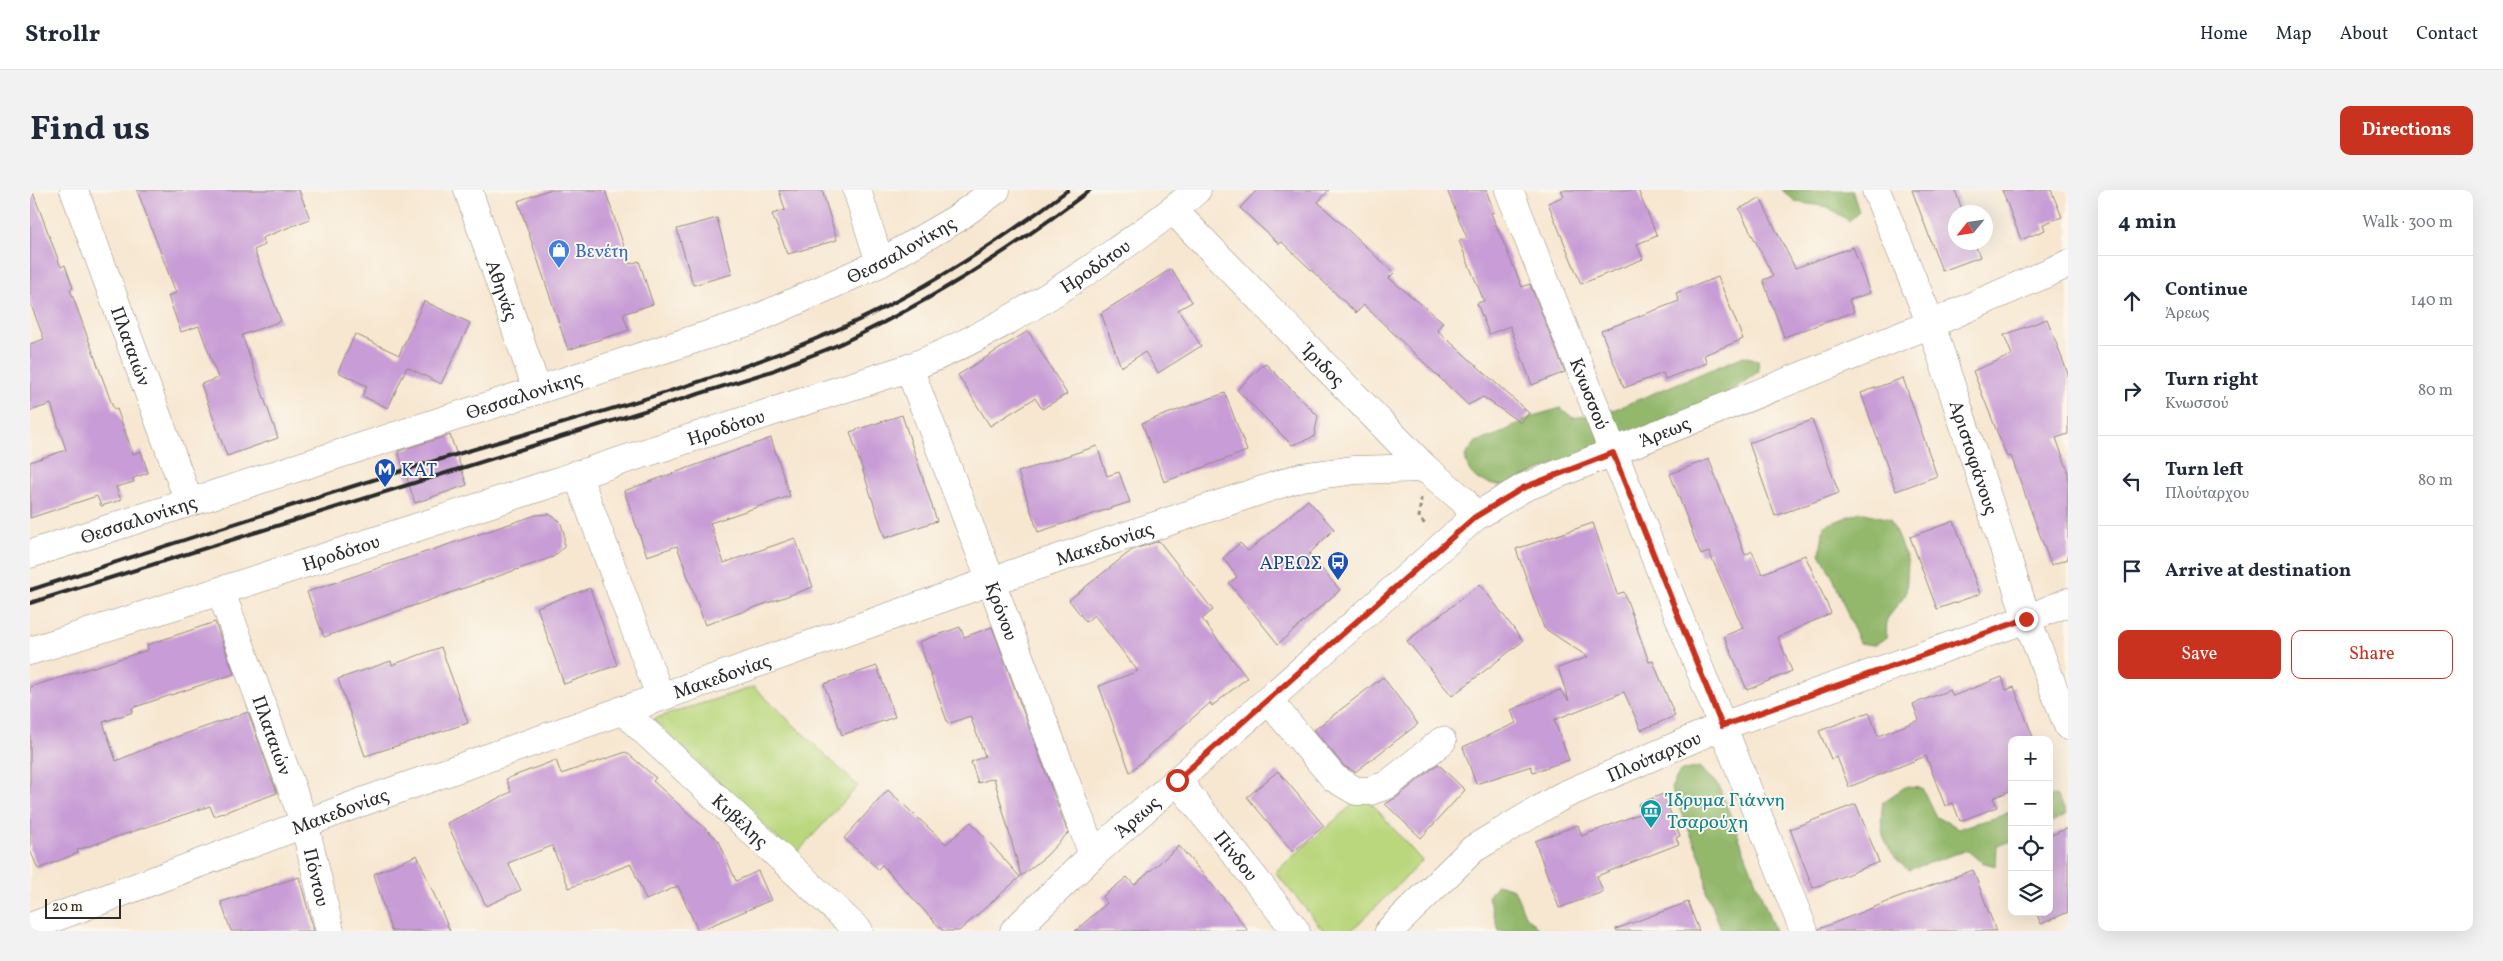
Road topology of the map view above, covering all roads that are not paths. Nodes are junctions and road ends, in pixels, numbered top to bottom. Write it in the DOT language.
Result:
graph roads {
  1 [pos="74,190"];
  2 [pos="468,190"];
  3 [pos="857,190"];
  4 [pos="996,190"];
  5 [pos="1197,190"];
  6 [pos="1509,190"];
  7 [pos="1876,190"];
  8 [pos="1174,211"];
  9 [pos="880,263"];
  10 [pos="2068,264"];
  11 [pos="1931,324"];
  12 [pos="909,368"];
  13 [pos="537,390"];
  14 [pos="1613,453"];
  15 [pos="1424,468"];
  16 [pos="577,474"];
  17 [pos="190,502"];
  18 [pos="1475,517"];
  19 [pos="30,554"];
  20 [pos="991,581"];
  21 [pos="221,592"];
  22 [pos="2068,602"];
  23 [pos="2026,619"];
  24 [pos="30,651"];
  25 [pos="660,696"];
  26 [pos="1268,700"];
  27 [pos="622,710"];
  28 [pos="1722,726"];
  29 [pos="2068,726"];
  30 [pos="1442,741"];
  31 [pos="1177,780"];
  32 [pos="304,822"];
  33 [pos="1093,855"];
  34 [pos="30,927"];
  35 [pos="330,931"];
  36 [pos="859,931"];
  37 [pos="1014,931"];
  38 [pos="1296,931"];
  39 [pos="1389,931"];
  40 [pos="1804,931"];
  1 -- 17 [label="street, Πλαταιών"];
  2 -- 13 [label="street, Αθηνάς"];
  3 -- 9 [label="street"];
  4 -- 9 [label="street, Θεσσαλονίκης"];
  5 -- 8 [label="street, Ηροδότου"];
  6 -- 14 [label="street, Κνωσσού"];
  7 -- 11 [label="street, Αριστοφάνους"];
  8 -- 12 [label="street, Ηροδότου"];
  8 -- 15 [label="street, Ίριδος"];
  9 -- 13 [label="street, Θεσσαλονίκης"];
  10 -- 11 [label="street, Άρεως"];
  11 -- 14 [label="street, Άρεως"];
  11 -- 23 [label="street, Αριστοφάνους"];
  12 -- 16 [label="street, Ηροδότου"];
  12 -- 20 [label="street, Κρόνου"];
  13 -- 17 [label="street, Θεσσαλονίκης"];
  14 -- 18 [label="street, Άρεως"];
  14 -- 28 [label="street, Κνωσσού"];
  15 -- 18 [label="street, Ίριδος"];
  15 -- 20 [label="street, Μακεδονίας"];
  16 -- 21 [label="street, Ηροδότου"];
  16 -- 25 [label="street"];
  17 -- 19 [label="street, Θεσσαλονίκης"];
  18 -- 26 [label="street, Άρεως"];
  20 -- 25 [label="street, Μακεδονίας"];
  20 -- 33 [label="street, Κρόνου"];
  21 -- 24 [label="street"];
  21 -- 32 [label="street, Πλαταιών"];
  22 -- 23 [label="street, Πλούταρχου"];
  23 -- 28 [label="street, Πλούταρχου"];
  23 -- 29 [label="street, Αριστοφάνους"];
  25 -- 27 [label="street, Μακεδονίας"];
  26 -- 30 [label="street"];
  26 -- 31 [label="street, Άρεως"];
  27 -- 32 [label="street, Μακεδονίας"];
  27 -- 36 [label="street, Κυβέλης"];
  28 -- 39 [label="street, Πλούταρχου"];
  28 -- 40 [label="street, Κνωσσού"];
  31 -- 33 [label="street, Άρεως"];
  31 -- 38 [label="street, Πίνδου"];
  32 -- 34 [label="street, Μακεδονίας"];
  32 -- 35 [label="street, Πόντου"];
  33 -- 37 [label="street, Άρεως"];
}
